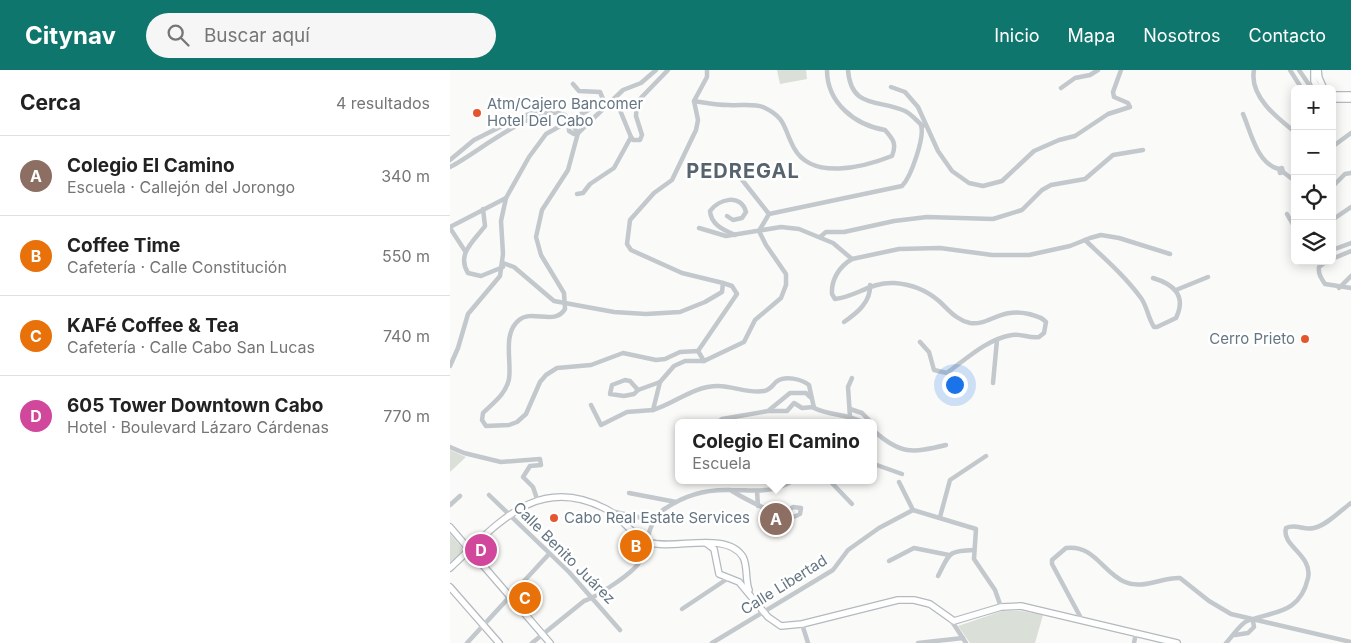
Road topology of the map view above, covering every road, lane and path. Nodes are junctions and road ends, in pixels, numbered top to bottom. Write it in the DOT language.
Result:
graph roads {
  1 [pos="656,70"];
  2 [pos="668,70"];
  3 [pos="706,70"];
  4 [pos="827,70"];
  5 [pos="848,70"];
  6 [pos="1098,70"];
  7 [pos="1121,70"];
  8 [pos="1254,70"];
  9 [pos="1290,70"];
  10 [pos="1300,70"];
  11 [pos="1314,70"];
  12 [pos="1318,70"];
  13 [pos="572,84"];
  14 [pos="1299,85"];
  15 [pos="1309,85"];
  16 [pos="1316,85"];
  17 [pos="1322,85"];
  18 [pos="891,87"];
  19 [pos="1061,88"];
  20 [pos="1351,95"];
  21 [pos="1336,96"];
  22 [pos="1336,97"];
  23 [pos="615,98"];
  24 [pos="1351,99"];
  25 [pos="694,101"];
  26 [pos="549,113"];
  27 [pos="1243,114"];
  28 [pos="569,122"];
  29 [pos="921,125"];
  30 [pos="928,128"];
  31 [pos="1293,130"];
  32 [pos="578,133"];
  33 [pos="1351,133"];
  34 [pos="631,136"];
  35 [pos="1336,144"];
  36 [pos="1143,150"];
  37 [pos="450,160"];
  38 [pos="450,167"];
  39 [pos="1351,172"];
  40 [pos="739,176"];
  41 [pos="1291,178"];
  42 [pos="1336,182"];
  43 [pos="578,194"];
  44 [pos="506,198"];
  45 [pos="1351,207"];
  46 [pos="483,209"];
  47 [pos="769,214"];
  48 [pos="1287,214"];
  49 [pos="727,216"];
  50 [pos="1336,217"];
  51 [pos="1291,221"];
  52 [pos="450,227"];
  53 [pos="699,228"];
  54 [pos="759,231"];
  55 [pos="736,235"];
  56 [pos="820,237"];
  57 [pos="1085,240"];
  58 [pos="1351,243"];
  59 [pos="1336,249"];
  60 [pos="465,251"];
  61 [pos="1351,251"];
  62 [pos="1170,254"];
  63 [pos="1336,257"];
  64 [pos="852,259"];
  65 [pos="503,265"];
  66 [pos="1319,265"];
  67 [pos="1351,276"];
  68 [pos="1208,277"];
  69 [pos="1153,278"];
  70 [pos="723,283"];
  71 [pos="870,285"];
  72 [pos="1339,288"];
  73 [pos="1351,288"];
  74 [pos="1176,290"];
  75 [pos="564,302"];
  76 [pos="844,322"];
  77 [pos="996,340"];
  78 [pos="920,342"];
  79 [pos="698,351"];
  80 [pos="704,361"];
  81 [pos="450,366"];
  82 [pos="852,378"];
  83 [pos="660,382"];
  84 [pos="993,383"];
  85 [pos="638,390"];
  86 [pos="810,397"];
  87 [pos="591,405"];
  88 [pos="814,406"];
  89 [pos="850,409"];
  90 [pos="653,410"];
  91 [pos="768,411"];
  92 [pos="850,417"];
  93 [pos="722,419"];
  94 [pos="855,419"];
  95 [pos="868,419"];
  96 [pos="877,434"];
  97 [pos="946,445"];
  98 [pos="450,447"];
  99 [pos="986,456"];
  100 [pos="877,465"];
  101 [pos="902,474"];
  102 [pos="899,482"];
  103 [pos="786,484"];
  104 [pos="833,484"];
  105 [pos="729,490"];
  106 [pos="757,491"];
  107 [pos="629,493"];
  108 [pos="489,495"];
  109 [pos="460,496"];
  110 [pos="537,499"];
  111 [pos="676,502"];
  112 [pos="1351,503"];
  113 [pos="852,504"];
  114 [pos="450,505"];
  115 [pos="758,506"];
  116 [pos="608,510"];
  117 [pos="913,510"];
  118 [pos="656,515"];
  119 [pos="509,516"];
  120 [pos="781,516"];
  121 [pos="940,517"];
  122 [pos="450,528"];
  123 [pos="647,542"];
  124 [pos="706,543"];
  125 [pos="470,550"];
  126 [pos="974,550"];
  127 [pos="549,554"];
  128 [pos="949,555"];
  129 [pos="889,561"];
  130 [pos="450,568"];
  131 [pos="938,576"];
  132 [pos="727,579"];
  133 [pos="450,587"];
  134 [pos="750,592"];
  135 [pos="510,595"];
  136 [pos="593,598"];
  137 [pos="1001,607"];
  138 [pos="682,609"];
  139 [pos="764,612"];
  140 [pos="952,620"];
  141 [pos="1082,620"];
  142 [pos="1254,620"];
  143 [pos="802,624"];
  144 [pos="483,626"];
  145 [pos="620,630"];
  146 [pos="1136,633"];
  147 [pos="542,634"];
  148 [pos="1235,635"];
  149 [pos="962,638"];
  150 [pos="1351,642"];
  151 [pos="467,643"];
  152 [pos="499,643"];
  153 [pos="532,643"];
  154 [pos="550,643"];
  155 [pos="712,643"];
  156 [pos="808,643"];
  157 [pos="918,643"];
  158 [pos="966,643"];
  159 [pos="1134,643"];
  160 [pos="1177,643"];
  161 [pos="1226,643"];
  1 -- 23 [label="street"];
  2 -- 34 [label="street"];
  3 -- 25 [label="street"];
  4 -- 25 [label="street"];
  5 -- 29 [label="street"];
  6 -- 19 [label="street"];
  7 -- 30 [label="street"];
  8 -- 31 [label="street"];
  9 -- 14 [label="street"];
  10 -- 15 [label="street"];
  11 -- 16 [label="street"];
  12 -- 17 [label="street"];
  13 -- 28 [label="street"];
  18 -- 30 [label="street"];
  20 -- 21 [label="street"];
  22 -- 24 [label="street"];
  23 -- 32 [label="street"];
  23 -- 34 [label="street"];
  25 -- 70 [label="street"];
  26 -- 28 [label="street"];
  26 -- 37 [label="street"];
  26 -- 38 [label="street"];
  27 -- 41 [label="street"];
  28 -- 32 [label="street"];
  28 -- 44 [label="street"];
  29 -- 30 [label="street"];
  29 -- 47 [label="street"];
  32 -- 75 [label="street"];
  33 -- 35 [label="street"];
  34 -- 43 [label="street"];
  36 -- 56 [label="street"];
  39 -- 42 [label="street"];
  40 -- 47 [label="street"];
  44 -- 46 [label="street"];
  44 -- 65 [label="street"];
  45 -- 50 [label="street"];
  46 -- 52 [label="street"];
  46 -- 60 [label="street"];
  47 -- 54 [label="street"];
  48 -- 51 [label="street"];
  49 -- 55 [label="street"];
  52 -- 60 [label="street"];
  53 -- 55 [label="street"];
  54 -- 55 [label="street"];
  54 -- 56 [label="street"];
  54 -- 80 [label="street"];
  56 -- 64 [label="street"];
  57 -- 62 [label="street"];
  57 -- 64 [label="street"];
  57 -- 74 [label="street"];
  58 -- 59 [label="street"];
  60 -- 65 [label="street"];
  61 -- 63 [label="street"];
  64 -- 71 [label="street"];
  65 -- 75 [label="street"];
  65 -- 81 [label="street"];
  66 -- 72 [label="street"];
  67 -- 72 [label="street"];
  68 -- 74 [label="street"];
  69 -- 74 [label="street"];
  70 -- 75 [label="street"];
  70 -- 79 [label="street"];
  71 -- 76 [label="street"];
  71 -- 77 [label="street"];
  72 -- 73 [label="street"];
  75 -- 79 [label="street"];
  77 -- 78 [label="street"];
  77 -- 84 [label="street"];
  79 -- 80 [label="street"];
  80 -- 83 [label="street"];
  82 -- 89 [label="street"];
  83 -- 85 [label="street"];
  83 -- 90 [label="street"];
  85 -- 85 [label="street"];
  86 -- 88 [label="street"];
  86 -- 90 [label="street"];
  86 -- 91 [label="street"];
  87 -- 90 [label="street"];
  88 -- 91 [label="street"];
  88 -- 92 [label="street"];
  89 -- 92 [label="street"];
  89 -- 95 [label="street"];
  91 -- 93 [label="street"];
  92 -- 94 [label="street"];
  96 -- 97 [label="street"];
  98 -- 110 [label="street"];
  99 -- 121 [label="street"];
  100 -- 101 [label="street"];
  102 -- 117 [label="street"];
  103 -- 106 [label="street"];
  104 -- 113 [label="street"];
  105 -- 106 [label="street"];
  105 -- 111 [label="street"];
  105 -- 115 [label="street"];
  106 -- 115 [label="street"];
  107 -- 111 [label="street"];
  108 -- 119 [label="street, Calle Benito Juárez"];
  109 -- 114 [label="street"];
  110 -- 116 [label="street"];
  110 -- 119 [label="street"];
  111 -- 118 [label="street"];
  112 -- 142 [label="street"];
  115 -- 120 [label="street"];
  116 -- 118 [label="street"];
  116 -- 123 [label="street"];
  117 -- 121 [label="street"];
  117 -- 139 [label="street, Calle Libertad"];
  118 -- 123 [label="street"];
  119 -- 125 [label="street"];
  119 -- 127 [label="street, Calle Benito Juárez"];
  121 -- 126 [label="street"];
  122 -- 125 [label="street"];
  123 -- 124 [label="street"];
  123 -- 136 [label="street"];
  124 -- 132 [label="street"];
  124 -- 134 [label="street"];
  125 -- 130 [label="street"];
  125 -- 135 [label="street"];
  126 -- 128 [label="street"];
  126 -- 137 [label="street"];
  127 -- 135 [label="street"];
  127 -- 136 [label="street, Calle Benito Juárez"];
  128 -- 129 [label="street"];
  128 -- 131 [label="street"];
  132 -- 134 [label="street"];
  132 -- 138 [label="street"];
  133 -- 144 [label="street"];
  134 -- 139 [label="street"];
  135 -- 144 [label="street"];
  135 -- 147 [label="street"];
  136 -- 145 [label="street, Calle Benito Juárez"];
  136 -- 147 [label="street"];
  137 -- 140 [label="street"];
  137 -- 141 [label="street"];
  139 -- 143 [label="street"];
  139 -- 155 [label="street, Calle Libertad"];
  140 -- 143 [label="street"];
  140 -- 149 [label="street"];
  141 -- 142 [label="street"];
  141 -- 146 [label="street"];
  142 -- 148 [label="street"];
  142 -- 148 [label="street"];
  142 -- 150 [label="street"];
  143 -- 156 [label="street"];
  144 -- 151 [label="street"];
  144 -- 152 [label="street"];
  146 -- 159 [label="street"];
  146 -- 160 [label="street"];
  147 -- 153 [label="street"];
  147 -- 154 [label="street"];
  148 -- 161 [label="street"];
  149 -- 157 [label="street"];
  149 -- 158 [label="street"];
}
